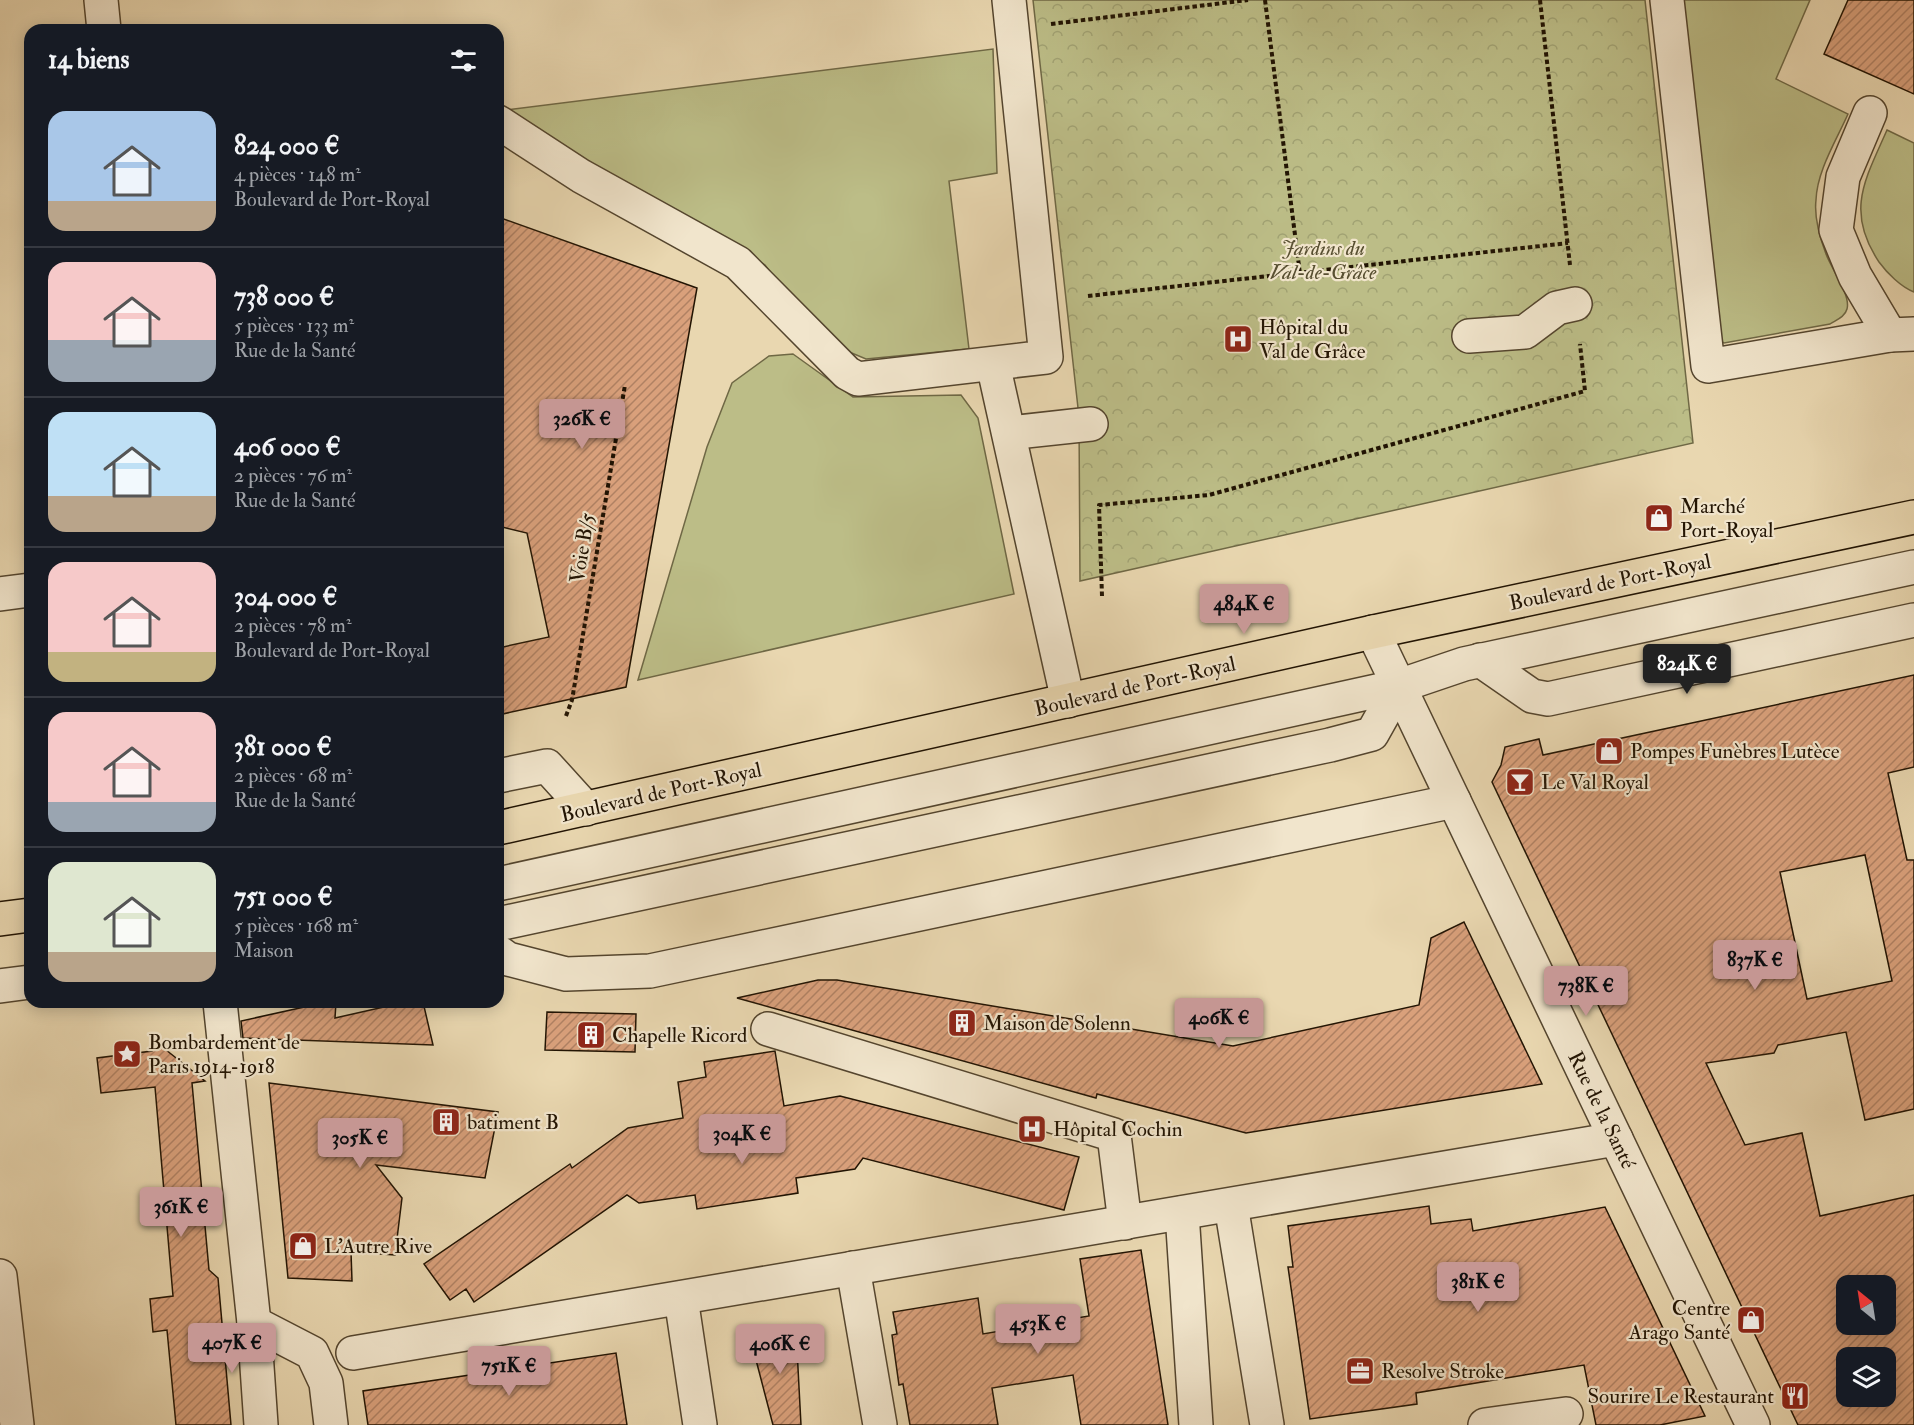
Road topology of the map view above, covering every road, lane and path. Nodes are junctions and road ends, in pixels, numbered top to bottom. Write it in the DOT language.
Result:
graph roads {
  1 [pos="101,0"];
  2 [pos="1248,0"];
  3 [pos="1264,0"];
  4 [pos="1540,0"];
  5 [pos="1667,0"];
  6 [pos="1010,14"];
  7 [pos="103,24"];
  8 [pos="1870,113"];
  9 [pos="504,126"];
  10 [pos="1568,243"];
  11 [pos="1300,274"];
  12 [pos="1088,296"];
  13 [pos="1575,304"];
  14 [pos="1902,334"];
  15 [pos="1468,336"];
  16 [pos="993,364"];
  17 [pos="625,385"];
  18 [pos="1091,424"];
  19 [pos="1009,433"];
  20 [pos="1914,517"];
  21 [pos="1914,567"];
  22 [pos="24,591"];
  23 [pos="0,594"];
  24 [pos="1102,596"];
  25 [pos="1914,620"];
  26 [pos="1373,632"];
  27 [pos="1480,660"];
  28 [pos="1399,686"];
  29 [pos="1068,701"];
  30 [pos="566,716"];
  31 [pos="504,775"];
  32 [pos="1454,801"];
  33 [pos="586,809"];
  34 [pos="504,827"];
  35 [pos="504,883"];
  36 [pos="24,916"];
  37 [pos="0,919"];
  38 [pos="504,923"];
  39 [pos="504,956"];
  40 [pos="24,983"];
  41 [pos="0,986"];
  42 [pos="221,1008"];
  43 [pos="768,1029"];
  44 [pos="1616,1139"];
  45 [pos="1231,1205"];
  46 [pos="1182,1213"];
  47 [pos="1125,1223"];
  48 [pos="853,1269"];
  49 [pos="0,1276"];
  50 [pos="681,1298"];
  51 [pos="254,1323"];
  52 [pos="353,1353"];
  53 [pos="1566,1414"];
  54 [pos="17,1425"];
  55 [pos="261,1425"];
  56 [pos="331,1425"];
  57 [pos="700,1425"];
  58 [pos="880,1425"];
  59 [pos="1196,1425"];
  60 [pos="1267,1425"];
  61 [pos="1485,1425"];
  62 [pos="1753,1425"];
  1 -- 7 [label="street"];
  2 -- 6 [label="path"];
  3 -- 11 [label="path"];
  4 -- 10 [label="path"];
  5 -- 14 [label="street"];
  6 -- 16 [label="street"];
  8 -- 14 [label="street"];
  9 -- 16 [label="street"];
  10 -- 11 [label="path"];
  10 -- 13 [label="path"];
  11 -- 12 [label="path"];
  13 -- 15 [label="street"];
  13 -- 24 [label="path"];
  16 -- 19 [label="street"];
  17 -- 30 [label="path, Voie B/5"];
  18 -- 19 [label="street"];
  19 -- 29 [label="street"];
  20 -- 26 [label="main road, Boulevard de Port-Royal"];
  21 -- 27 [label="street"];
  22 -- 23 [label="street"];
  25 -- 27 [label="street"];
  26 -- 28 [label="street, Rue de la Santé"];
  26 -- 29 [label="main road, Boulevard de Port-Royal"];
  27 -- 28 [label="street"];
  28 -- 32 [label="street, Rue de la Santé"];
  28 -- 35 [label="street"];
  28 -- 38 [label="street"];
  29 -- 33 [label="main road, Boulevard de Port-Royal"];
  31 -- 33 [label="street"];
  32 -- 39 [label="street"];
  32 -- 44 [label="street, Rue de la Santé"];
  33 -- 34 [label="main road, Boulevard de Port-Royal"];
  36 -- 37 [label="main road"];
  40 -- 41 [label="street"];
  42 -- 51 [label="street"];
  43 -- 47 [label="street"];
  44 -- 45 [label="street"];
  44 -- 62 [label="street, Rue de la Santé"];
  45 -- 46 [label="street"];
  45 -- 60 [label="street"];
  46 -- 47 [label="street"];
  46 -- 59 [label="street"];
  47 -- 48 [label="street"];
  48 -- 50 [label="street"];
  48 -- 58 [label="street"];
  49 -- 54 [label="street"];
  50 -- 52 [label="street"];
  50 -- 57 [label="street"];
  51 -- 55 [label="street"];
  51 -- 56 [label="street"];
  53 -- 61 [label="street"];
}
